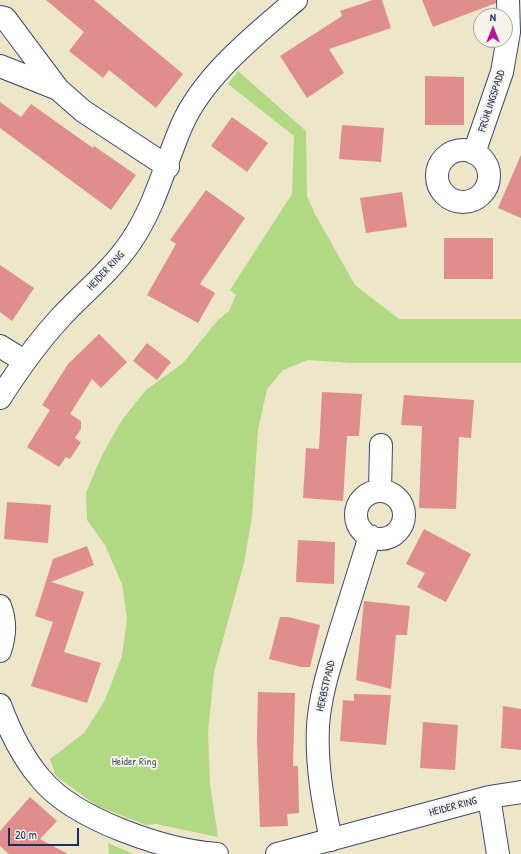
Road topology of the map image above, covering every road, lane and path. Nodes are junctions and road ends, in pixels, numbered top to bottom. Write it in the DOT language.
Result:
graph roads {
  1 [pos="296,0"];
  2 [pos="508,0"];
  3 [pos="0,17"];
  4 [pos="0,66"];
  5 [pos="58,89"];
  6 [pos="474,153"];
  7 [pos="168,167"];
  8 [pos="0,346"];
  9 [pos="24,361"];
  10 [pos="0,398"];
  11 [pos="381,445"];
  12 [pos="380,491"];
  13 [pos="370,536"];
  14 [pos="0,606"];
  15 [pos="0,651"];
  16 [pos="0,705"];
  17 [pos="521,792"];
  18 [pos="489,797"];
  19 [pos="331,840"];
  20 [pos="302,851"];
  21 [pos="217,854"];
  22 [pos="277,854"];
  23 [pos="498,854"];
  1 -- 7 [label="street, HEIDER RING"];
  2 -- 6 [label="street, FRÜHLINGSPADD"];
  3 -- 5 [label="street"];
  4 -- 5 [label="street"];
  5 -- 7 [label="street"];
  7 -- 9 [label="street, HEIDER RING"];
  8 -- 9 [label="street"];
  9 -- 10 [label="street, HEIDER RING"];
  11 -- 12 [label="street"];
  12 -- 13 [label="street"];
  12 -- 13 [label="street"];
  13 -- 19 [label="street, HERBSTPADD"];
  14 -- 15 [label="street"];
  16 -- 21 [label="street"];
  17 -- 18 [label="street, HEIDER RING"];
  18 -- 19 [label="street, HEIDER RING"];
  18 -- 23 [label="street, HEIDER RING"];
  19 -- 20 [label="street, HEIDER RING"];
  20 -- 22 [label="street, HEIDER RING"];
}
